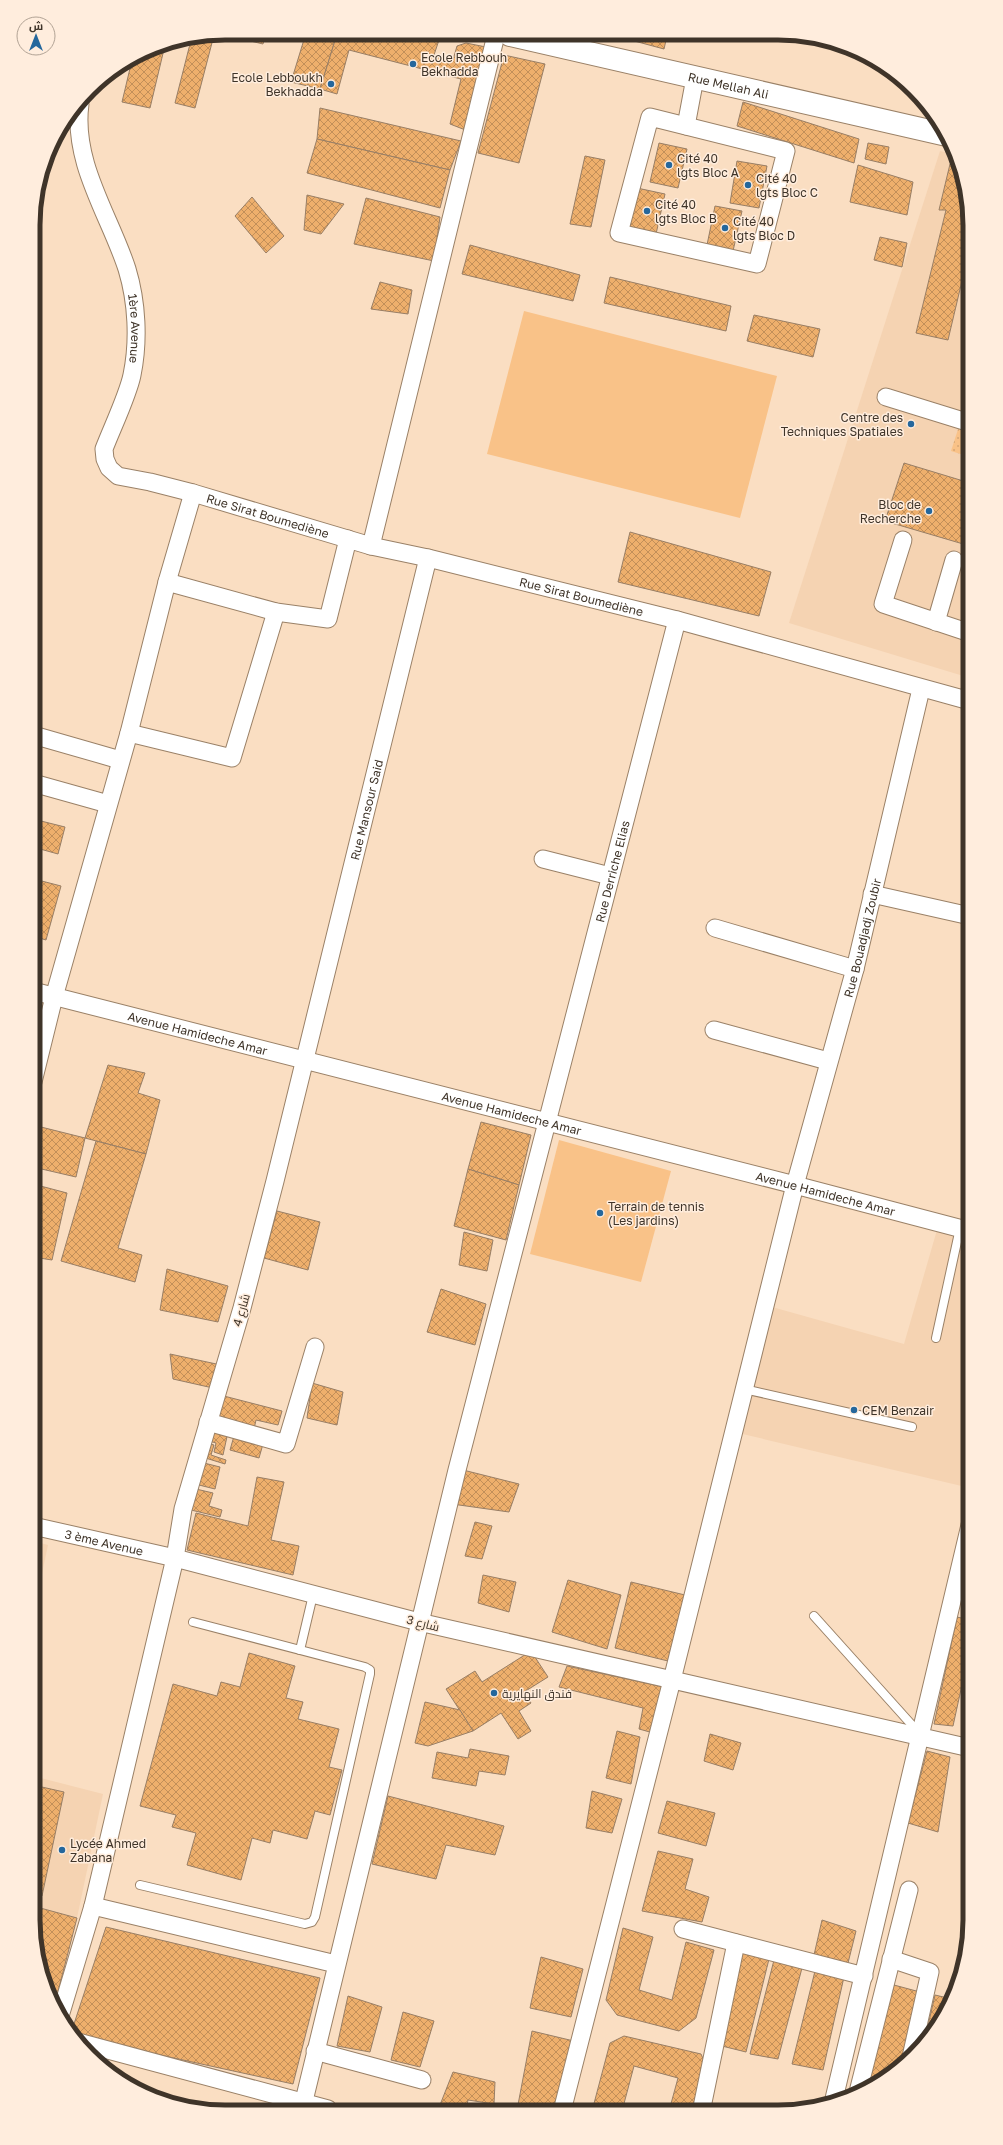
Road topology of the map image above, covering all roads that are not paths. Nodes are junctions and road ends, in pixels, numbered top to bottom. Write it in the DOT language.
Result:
graph roads {
  1 [pos="495,40"];
  2 [pos="532,40"];
  3 [pos="695,78"];
  4 [pos="80,109"];
  5 [pos="686,126"];
  6 [pos="939,133"];
  7 [pos="886,397"];
  8 [pos="963,421"];
  9 [pos="193,493"];
  10 [pos="348,539"];
  11 [pos="903,540"];
  12 [pos="371,546"];
  13 [pos="428,558"];
  14 [pos="954,560"];
  15 [pos="167,582"];
  16 [pos="276,612"];
  17 [pos="677,620"];
  18 [pos="936,622"];
  19 [pos="963,631"];
  20 [pos="921,689"];
  21 [pos="963,699"];
  22 [pos="129,733"];
  23 [pos="40,737"];
  24 [pos="120,760"];
  25 [pos="40,784"];
  26 [pos="108,804"];
  27 [pos="543,859"];
  28 [pos="610,876"];
  29 [pos="872,894"];
  30 [pos="963,914"];
  31 [pos="715,928"];
  32 [pos="855,969"];
  33 [pos="40,993"];
  34 [pos="54,997"];
  35 [pos="714,1030"];
  36 [pos="40,1054"];
  37 [pos="305,1061"];
  38 [pos="828,1061"];
  39 [pos="548,1122"];
  40 [pos="795,1184"];
  41 [pos="963,1229"];
  42 [pos="963,1237"];
  43 [pos="936,1338"];
  44 [pos="315,1347"];
  45 [pos="744,1389"];
  46 [pos="208,1422"];
  47 [pos="912,1427"];
  48 [pos="40,1528"];
  49 [pos="175,1558"];
  50 [pos="963,1565"];
  51 [pos="313,1595"];
  52 [pos="814,1616"];
  53 [pos="193,1622"];
  54 [pos="419,1622"];
  55 [pos="300,1650"];
  56 [pos="672,1680"];
  57 [pos="921,1736"];
  58 [pos="963,1746"];
  59 [pos="140,1885"];
  60 [pos="909,1890"];
  61 [pos="93,1906"];
  62 [pos="683,1929"];
  63 [pos="736,1943"];
  64 [pos="891,1959"];
  65 [pos="336,1964"];
  66 [pos="862,1984"];
  67 [pos="882,1997"];
  68 [pos="62,2008"];
  69 [pos="89,2045"];
  70 [pos="913,2046"];
  71 [pos="315,2051"];
  72 [pos="422,2080"];
  73 [pos="859,2086"];
  74 [pos="835,2096"];
  75 [pos="302,2105"];
  76 [pos="564,2105"];
  77 [pos="702,2105"];
  1 -- 12 [label="street"];
  2 -- 3 [label="main road, Rue Mellah Ali"];
  3 -- 5 [label="street"];
  3 -- 6 [label="main road, Rue Mellah Ali"];
  4 -- 9 [label="street, 1ère Avenue"];
  5 -- 5 [label="street"];
  7 -- 8 [label="street"];
  9 -- 10 [label="street, Rue Sirat Boumediène"];
  9 -- 15 [label="street"];
  10 -- 12 [label="street, Rue Sirat Boumediène"];
  10 -- 16 [label="street"];
  11 -- 18 [label="street"];
  12 -- 13 [label="street, Rue Sirat Boumediène"];
  13 -- 17 [label="street, Rue Sirat Boumediène"];
  13 -- 37 [label="street, Rue Mansour Said"];
  14 -- 18 [label="street"];
  15 -- 16 [label="street"];
  15 -- 22 [label="street"];
  16 -- 22 [label="street"];
  17 -- 20 [label="street, Rue Sirat Boumediène"];
  17 -- 28 [label="street, Rue Derriche Elias"];
  18 -- 19 [label="street"];
  20 -- 21 [label="street, Rue Sirat Boumediène"];
  20 -- 29 [label="street, Rue Bouadjadj Zoubir"];
  22 -- 24 [label="street"];
  23 -- 24 [label="street"];
  24 -- 26 [label="street"];
  25 -- 26 [label="street"];
  26 -- 34 [label="street"];
  27 -- 28 [label="street"];
  28 -- 39 [label="street, Rue Derriche Elias"];
  29 -- 30 [label="street"];
  29 -- 32 [label="street, Rue Bouadjadj Zoubir"];
  31 -- 32 [label="street"];
  32 -- 38 [label="street, Rue Bouadjadj Zoubir"];
  33 -- 34 [label="street, Avenue Hamideche Amar"];
  34 -- 36 [label="street"];
  34 -- 37 [label="street, Avenue Hamideche Amar"];
  35 -- 38 [label="street"];
  37 -- 39 [label="street, Avenue Hamideche Amar"];
  37 -- 46 [label="street, شارع 4"];
  38 -- 40 [label="street, Rue Bouadjadj Zoubir"];
  39 -- 40 [label="street, Avenue Hamideche Amar"];
  39 -- 54 [label="street, Rue Derriche Elias"];
  40 -- 41 [label="street, Avenue Hamideche Amar"];
  40 -- 45 [label="street, Rue Bouadjadj Zoubir"];
  42 -- 43 [label="lane"];
  44 -- 46 [label="street"];
  45 -- 47 [label="lane"];
  45 -- 56 [label="street, Rue Bouadjadj Zoubir"];
  46 -- 49 [label="street, شارع 4"];
  48 -- 49 [label="street, 3 ème Avenue"];
  49 -- 51 [label="street, شارع 3"];
  49 -- 61 [label="street, شارع 4"];
  50 -- 57 [label="street"];
  51 -- 54 [label="street, شارع 3"];
  51 -- 55 [label="lane"];
  52 -- 57 [label="lane"];
  53 -- 55 [label="lane"];
  54 -- 56 [label="street, شارع 3"];
  54 -- 65 [label="street, Rue Derriche Elias"];
  55 -- 59 [label="lane"];
  56 -- 57 [label="street, شارع 3"];
  56 -- 76 [label="street, Rue Bouadjadj Zoubir"];
  57 -- 58 [label="street, شارع 3"];
  57 -- 66 [label="street"];
  60 -- 64 [label="street"];
  61 -- 65 [label="street"];
  61 -- 68 [label="street, شارع 4"];
  62 -- 63 [label="street"];
  63 -- 66 [label="street"];
  63 -- 77 [label="street"];
  64 -- 67 [label="street"];
  64 -- 70 [label="street"];
  65 -- 71 [label="street, Rue Derriche Elias"];
  66 -- 67 [label="street"];
  66 -- 74 [label="street"];
  67 -- 73 [label="street"];
  69 -- 75 [label="street"];
  71 -- 72 [label="street"];
  71 -- 75 [label="street, Rue Derriche Elias"];
}
